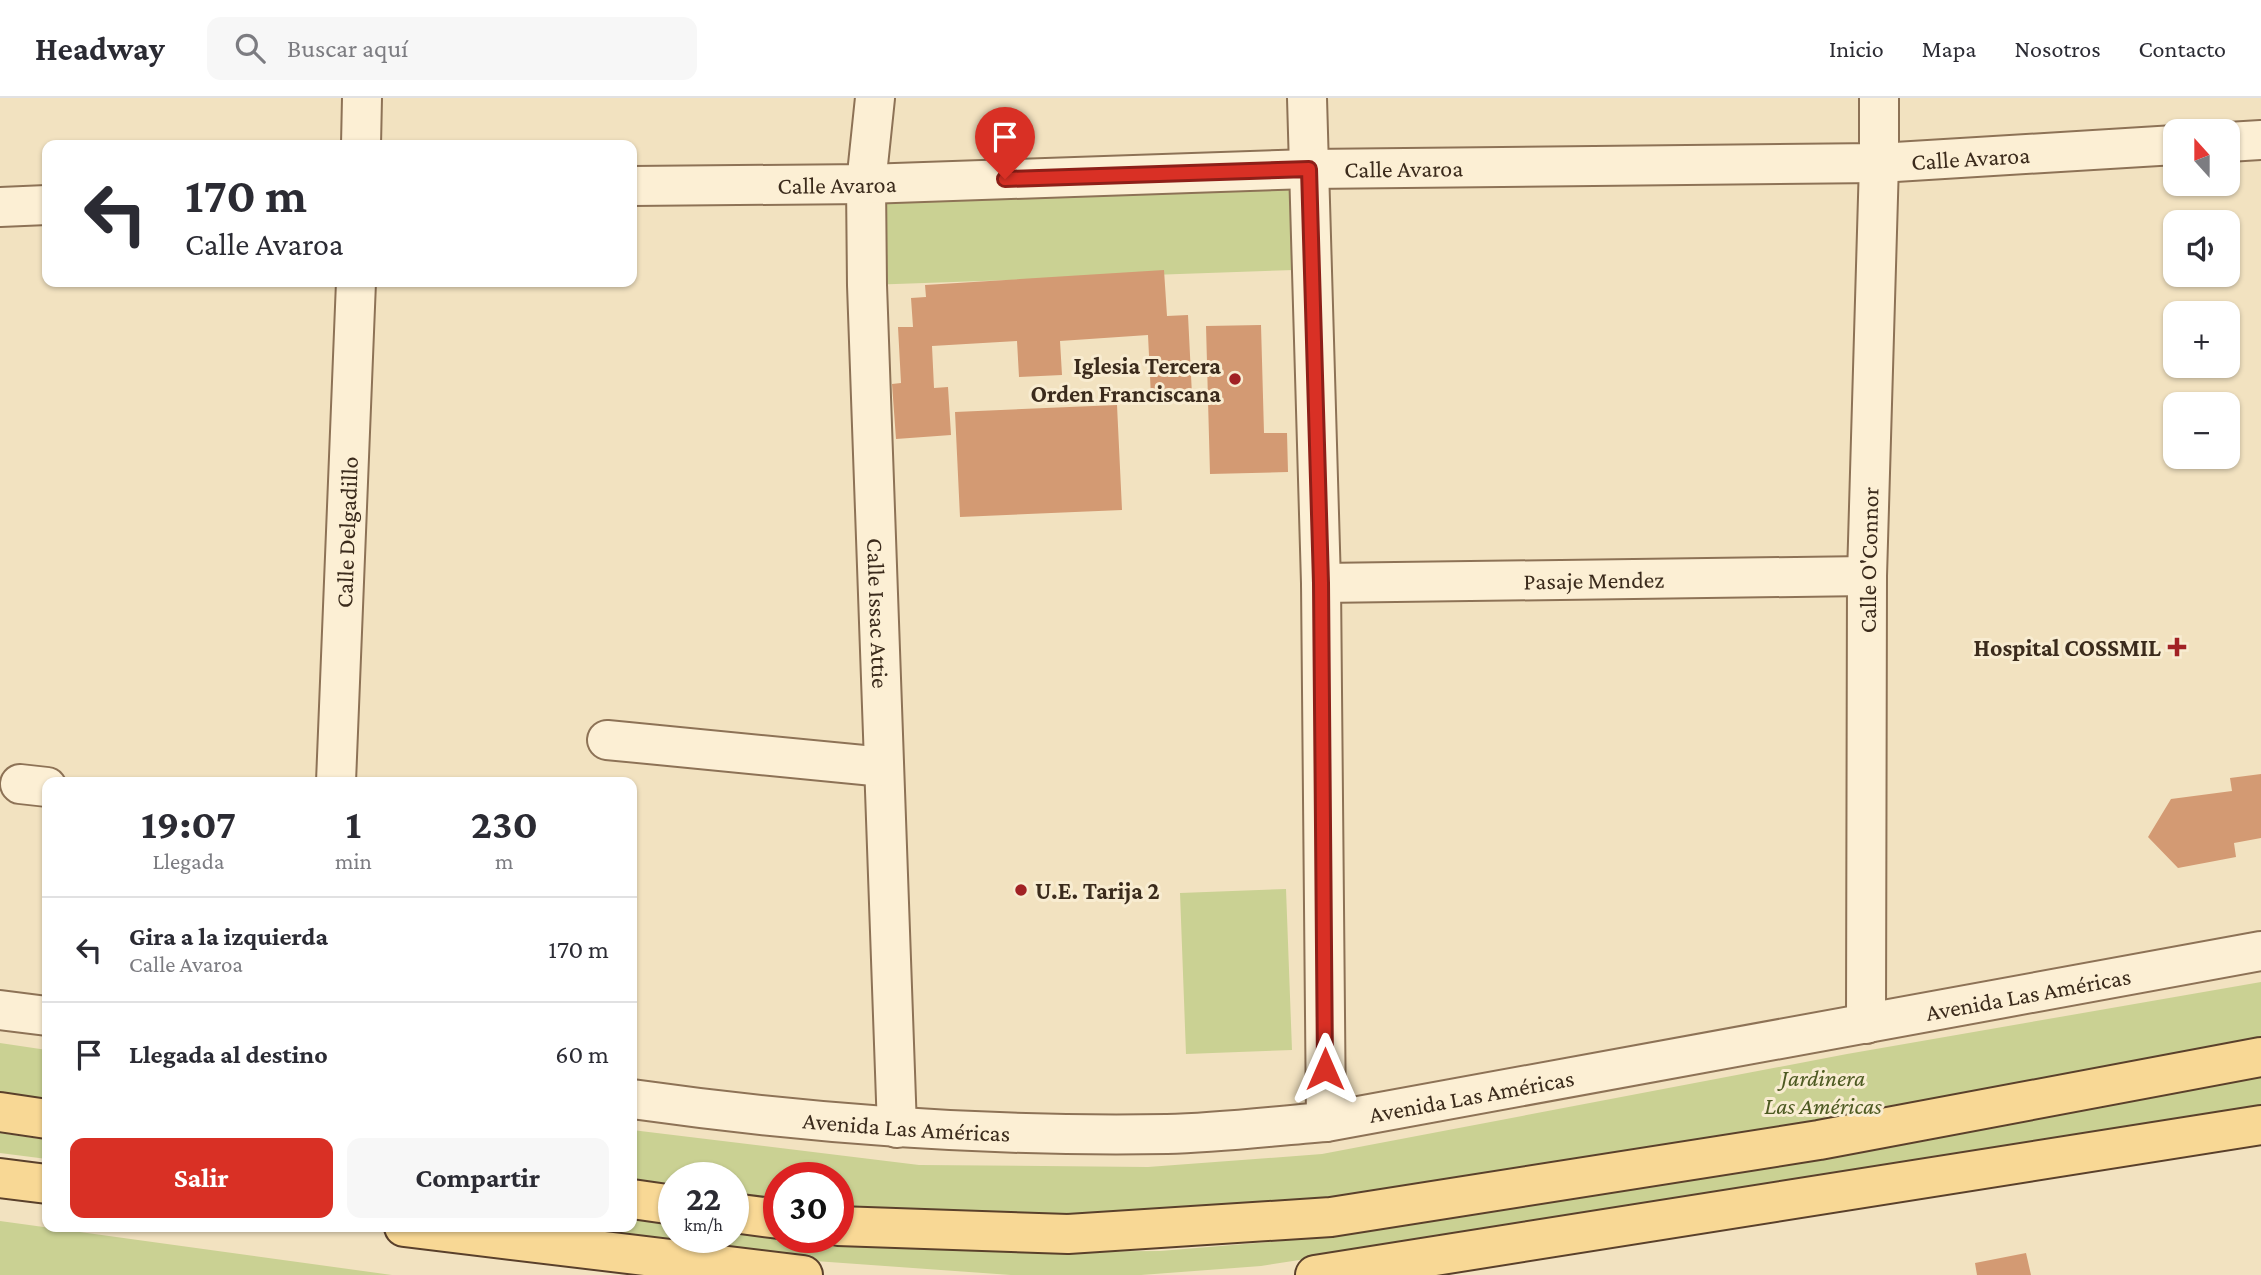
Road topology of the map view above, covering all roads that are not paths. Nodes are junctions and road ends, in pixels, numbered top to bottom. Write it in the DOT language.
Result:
graph roads {
  1 [pos="362,98"];
  2 [pos="875,98"];
  3 [pos="1307,98"];
  4 [pos="1878,98"];
  5 [pos="361,140"];
  6 [pos="2261,140"];
  7 [pos="2240,141"];
  8 [pos="2163,146"];
  9 [pos="1879,163"];
  10 [pos="1309,169"];
  11 [pos="866,184"];
  12 [pos="637,186"];
  13 [pos="42,205"];
  14 [pos="0,207"];
  15 [pos="356,287"];
  16 [pos="1867,576"];
  17 [pos="1321,583"];
  18 [pos="607,740"];
  19 [pos="884,767"];
  20 [pos="336,777"];
  21 [pos="2261,951"];
  22 [pos="0,1010"];
  23 [pos="42,1016"];
  24 [pos="1866,1024"];
  25 [pos="2261,1057"];
  26 [pos="637,1100"];
  27 [pos="0,1112"];
  28 [pos="42,1118"];
  29 [pos="1325,1122"];
  30 [pos="2261,1125"];
  31 [pos="897,1128"];
  32 [pos="0,1178"];
  33 [pos="42,1183"];
  34 [pos="637,1200"];
  35 [pos="658,1203"];
  36 [pos="854,1227"];
  37 [pos="446,1232"];
  38 [pos="803,1275"];
  39 [pos="1315,1275"];
  1 -- 5 [label="street"];
  2 -- 11 [label="street, Calle Issac Attie"];
  3 -- 10 [label="street"];
  4 -- 9 [label="street, Calle O'Connor"];
  6 -- 7 [label="street"];
  8 -- 9 [label="street, Calle Avaroa"];
  9 -- 10 [label="street, Calle Avaroa"];
  9 -- 16 [label="street, Calle O'Connor"];
  10 -- 11 [label="street, Calle Avaroa"];
  10 -- 17 [label="street"];
  11 -- 12 [label="street, Calle Avaroa"];
  11 -- 19 [label="street, Calle Issac Attie"];
  13 -- 14 [label="street"];
  15 -- 20 [label="street, Calle Delgadillo"];
  16 -- 17 [label="street, Pasaje Mendez"];
  16 -- 24 [label="street, Calle O'Connor"];
  17 -- 29 [label="street"];
  18 -- 19 [label="street"];
  19 -- 31 [label="street, Calle Issac Attie"];
  21 -- 24 [label="street, Avenida Las Américas"];
  22 -- 23 [label="street"];
  24 -- 29 [label="street, Avenida Las Américas"];
  25 -- 36 [label="main road"];
  26 -- 31 [label="street, Avenida Las Américas"];
  27 -- 28 [label="main road"];
  29 -- 31 [label="street, Avenida Las Américas"];
  30 -- 39 [label="main road"];
  32 -- 33 [label="main road"];
  34 -- 35 [label="main road"];
  37 -- 38 [label="main road"];
}
